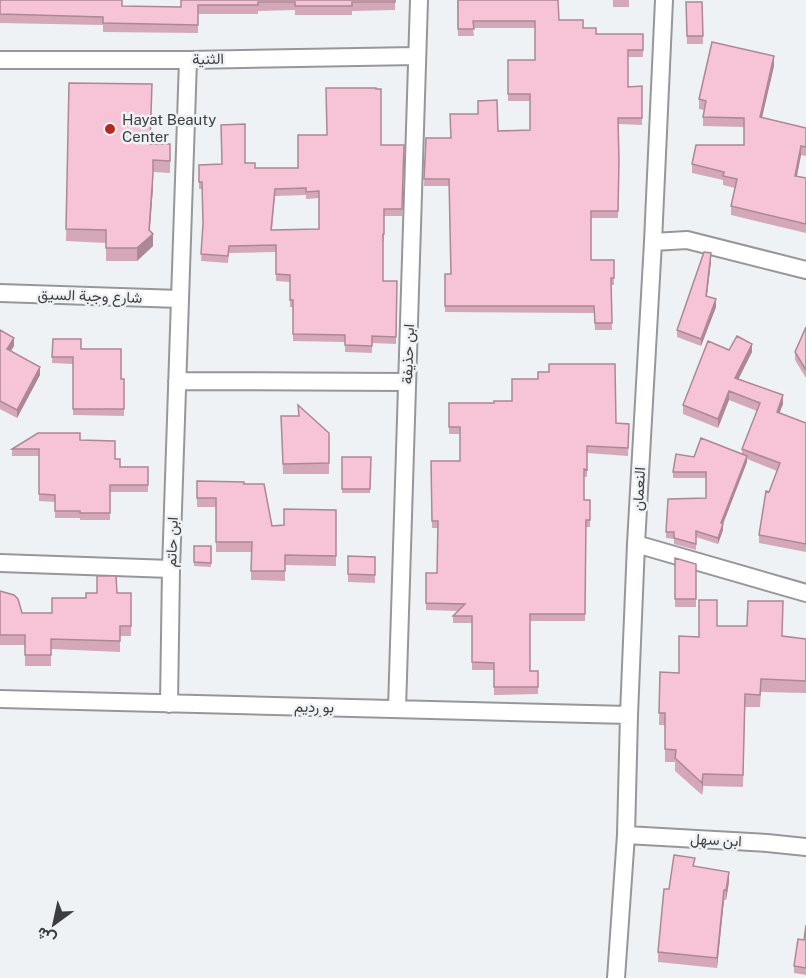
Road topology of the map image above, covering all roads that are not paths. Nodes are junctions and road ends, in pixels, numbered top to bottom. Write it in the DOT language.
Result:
graph roads {
  1 [pos="419,0"];
  2 [pos="664,0"];
  3 [pos="417,56"];
  4 [pos="0,60"];
  5 [pos="188,60"];
  6 [pos="653,242"];
  7 [pos="806,270"];
  8 [pos="0,293"];
  9 [pos="180,298"];
  10 [pos="177,381"];
  11 [pos="407,382"];
  12 [pos="636,544"];
  13 [pos="0,563"];
  14 [pos="171,569"];
  15 [pos="806,593"];
  16 [pos="0,699"];
  17 [pos="169,704"];
  18 [pos="397,709"];
  19 [pos="628,715"];
  20 [pos="626,835"];
  21 [pos="806,847"];
  22 [pos="616,978"];
  1 -- 3 [label="street, ابن حذيفة"];
  2 -- 6 [label="street, النعمان"];
  3 -- 5 [label="street, الثنية"];
  3 -- 11 [label="street, ابن حذيفة"];
  4 -- 5 [label="street, الثنية"];
  5 -- 9 [label="street, ابن حاتم"];
  6 -- 7 [label="street"];
  6 -- 12 [label="street, النعمان"];
  8 -- 9 [label="street, شارع وجبة السيق"];
  9 -- 10 [label="street, ابن حاتم"];
  10 -- 11 [label="street"];
  10 -- 14 [label="street, ابن حاتم"];
  11 -- 18 [label="street, ابن حذيفة"];
  12 -- 15 [label="street"];
  12 -- 19 [label="street, النعمان"];
  13 -- 14 [label="street"];
  14 -- 17 [label="street, ابن حاتم"];
  16 -- 17 [label="street, بو رديم"];
  17 -- 18 [label="street, بو رديم"];
  18 -- 19 [label="street, بو رديم"];
  19 -- 20 [label="street, النعمان"];
  20 -- 21 [label="street, ابن سهل"];
  20 -- 22 [label="street, النعمان"];
}
